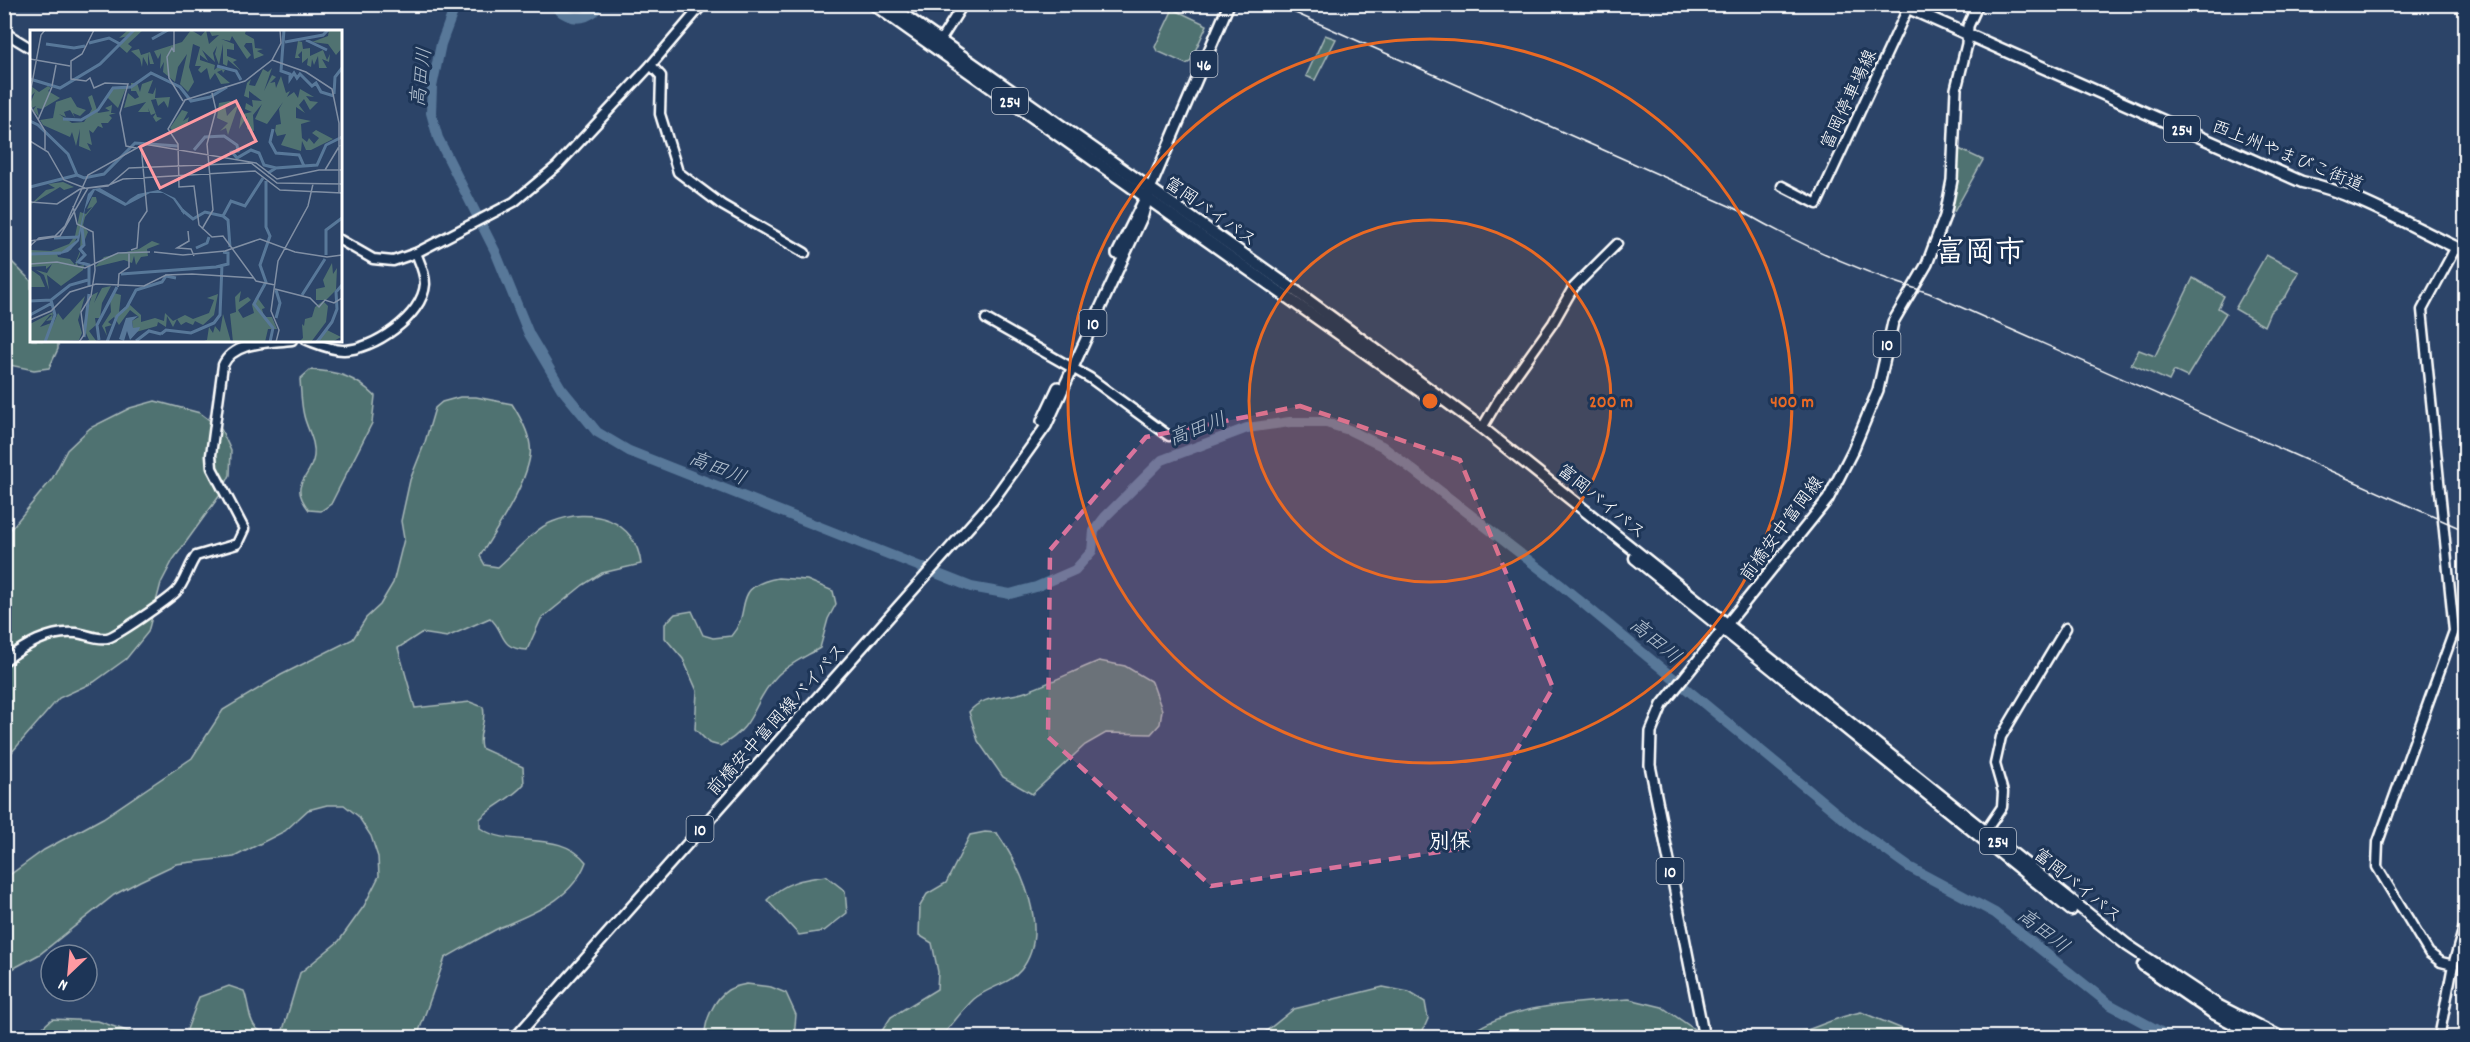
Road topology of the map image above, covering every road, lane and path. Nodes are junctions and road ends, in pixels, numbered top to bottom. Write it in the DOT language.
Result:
graph roads {
  1 [pos="703,4"];
  2 [pos="873,4"];
  3 [pos="888,4"];
  4 [pos="1229,4"];
  5 [pos="1978,4"];
  6 [pos="962,6"];
  7 [pos="1903,6"];
  8 [pos="4,32"];
  9 [pos="1968,33"];
  10 [pos="940,41"];
  11 [pos="30,48"];
  12 [pos="651,65"];
  13 [pos="1782,186"];
  14 [pos="1148,193"];
  15 [pos="342,241"];
  16 [pos="1617,244"];
  17 [pos="2461,249"];
  18 [pos="416,253"];
  19 [pos="805,253"];
  20 [pos="986,319"];
  21 [pos="279,342"];
  22 [pos="314,342"];
  23 [pos="1070,367"];
  24 [pos="1482,428"];
  25 [pos="1169,436"];
  26 [pos="1726,626"];
  27 [pos="2066,628"];
  28 [pos="4,661"];
  29 [pos="1983,835"];
  30 [pos="2466,920"];
  31 [pos="2453,965"];
  32 [pos="515,1038"];
  33 [pos="1704,1038"];
  34 [pos="2262,1038"];
  35 [pos="2282,1038"];
  36 [pos="2439,1038"];
  1 -- 12 [label="street"];
  2 -- 14 [label="highway, 富岡バイパス / 254"];
  3 -- 10 [label="highway, 富岡バイパス / 254"];
  4 -- 14 [label="main road, 46"];
  5 -- 9 [label="main road, 前橋安中富岡線"];
  6 -- 10 [label="street"];
  7 -- 9 [label="highway, 西上州やまびこ街道 / 254"];
  7 -- 13 [label="street, 富岡停車場線"];
  8 -- 11 [label="street"];
  9 -- 17 [label="highway, 西上州やまびこ街道 / 254"];
  9 -- 26 [label="main road, 前橋安中富岡線 / 10"];
  10 -- 14 [label="highway, 富岡バイパス / 254"];
  12 -- 18 [label="street"];
  12 -- 19 [label="street"];
  14 -- 23 [label="main road, 前橋安中富岡線バイパス / 10"];
  14 -- 24 [label="highway, 富岡バイパス / 254"];
  14 -- 26 [label="highway, 富岡バイパス / 254"];
  15 -- 18 [label="street"];
  16 -- 24 [label="street"];
  17 -- 31 [label="street"];
  18 -- 22 [label="street"];
  20 -- 23 [label="street"];
  21 -- 28 [label="street"];
  23 -- 25 [label="street"];
  23 -- 32 [label="main road, 前橋安中富岡線バイパス / 10"];
  24 -- 26 [label="highway, 富岡バイパス / 254"];
  26 -- 29 [label="highway, 富岡バイパス / 254"];
  26 -- 33 [label="main road, 前橋安中富岡線 / 10"];
  27 -- 29 [label="street"];
  29 -- 34 [label="highway, 富岡バイパス / 254"];
  29 -- 35 [label="highway, 富岡バイパス / 254"];
  30 -- 31 [label="street"];
  31 -- 36 [label="street"];
}
